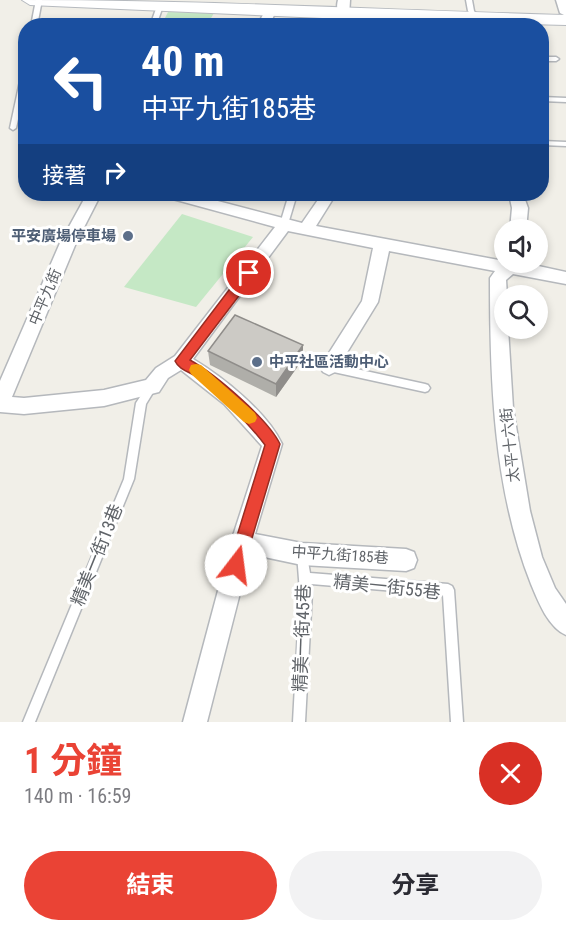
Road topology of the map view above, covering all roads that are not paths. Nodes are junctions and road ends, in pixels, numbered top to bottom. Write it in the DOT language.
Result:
graph roads {
  1 [pos="30,0"];
  2 [pos="39,0"];
  3 [pos="470,0"];
  4 [pos="561,0"];
  5 [pos="69,1"];
  6 [pos="160,6"];
  7 [pos="344,13"];
  8 [pos="566,13"];
  9 [pos="36,18"];
  10 [pos="156,18"];
  11 [pos="267,18"];
  12 [pos="388,18"];
  13 [pos="475,18"];
  14 [pos="549,20"];
  15 [pos="566,20"];
  16 [pos="549,58"];
  17 [pos="556,59"];
  18 [pos="549,99"];
  19 [pos="566,100"];
  20 [pos="18,104"];
  21 [pos="13,128"];
  22 [pos="549,143"];
  23 [pos="566,144"];
  24 [pos="90,201"];
  25 [pos="208,201"];
  26 [pos="291,201"];
  27 [pos="325,201"];
  28 [pos="518,201"];
  29 [pos="519,219"];
  30 [pos="284,224"];
  31 [pos="306,230"];
  32 [pos="382,245"];
  33 [pos="494,262"];
  34 [pos="503,273"];
  35 [pos="545,273"];
  36 [pos="566,278"];
  37 [pos="181,361"];
  38 [pos="329,367"];
  39 [pos="152,386"];
  40 [pos="425,388"];
  41 [pos="0,403"];
  42 [pos="242,542"];
  43 [pos="302,554"];
  44 [pos="406,560"];
  45 [pos="305,579"];
  46 [pos="566,623"];
  47 [pos="29,722"];
  48 [pos="195,722"];
  49 [pos="299,722"];
  50 [pos="457,722"];
  1 -- 2 [label="street"];
  2 -- 5 [label="street"];
  2 -- 9 [label="lane"];
  3 -- 13 [label="lane"];
  4 -- 8 [label="street"];
  5 -- 6 [label="street"];
  6 -- 10 [label="lane"];
  6 -- 11 [label="street"];
  7 -- 11 [label="street"];
  7 -- 12 [label="street"];
  14 -- 15 [label="street"];
  16 -- 17 [label="lane"];
  18 -- 19 [label="lane"];
  20 -- 21 [label="lane"];
  22 -- 23 [label="lane"];
  24 -- 41 [label="street, 中平九街"];
  25 -- 30 [label="street"];
  26 -- 30 [label="lane"];
  27 -- 31 [label="street"];
  28 -- 29 [label="street"];
  30 -- 31 [label="street"];
  30 -- 37 [label="street"];
  31 -- 32 [label="street"];
  32 -- 33 [label="street"];
  32 -- 38 [label="street"];
  34 -- 46 [label="street, 太平十六街"];
  35 -- 36 [label="street"];
  37 -- 39 [label="street, 精美一街13巷"];
  37 -- 42 [label="street"];
  38 -- 40 [label="lane"];
  39 -- 41 [label="street, 精美一街13巷"];
  39 -- 47 [label="lane, 精美一街13巷"];
  42 -- 43 [label="street, 中平九街185巷"];
  42 -- 48 [label="street"];
  43 -- 44 [label="street, 中平九街185巷"];
  43 -- 45 [label="lane, 精美一街45巷"];
  45 -- 49 [label="lane, 精美一街45巷"];
  45 -- 50 [label="lane, 精美一街55巷"];
}
